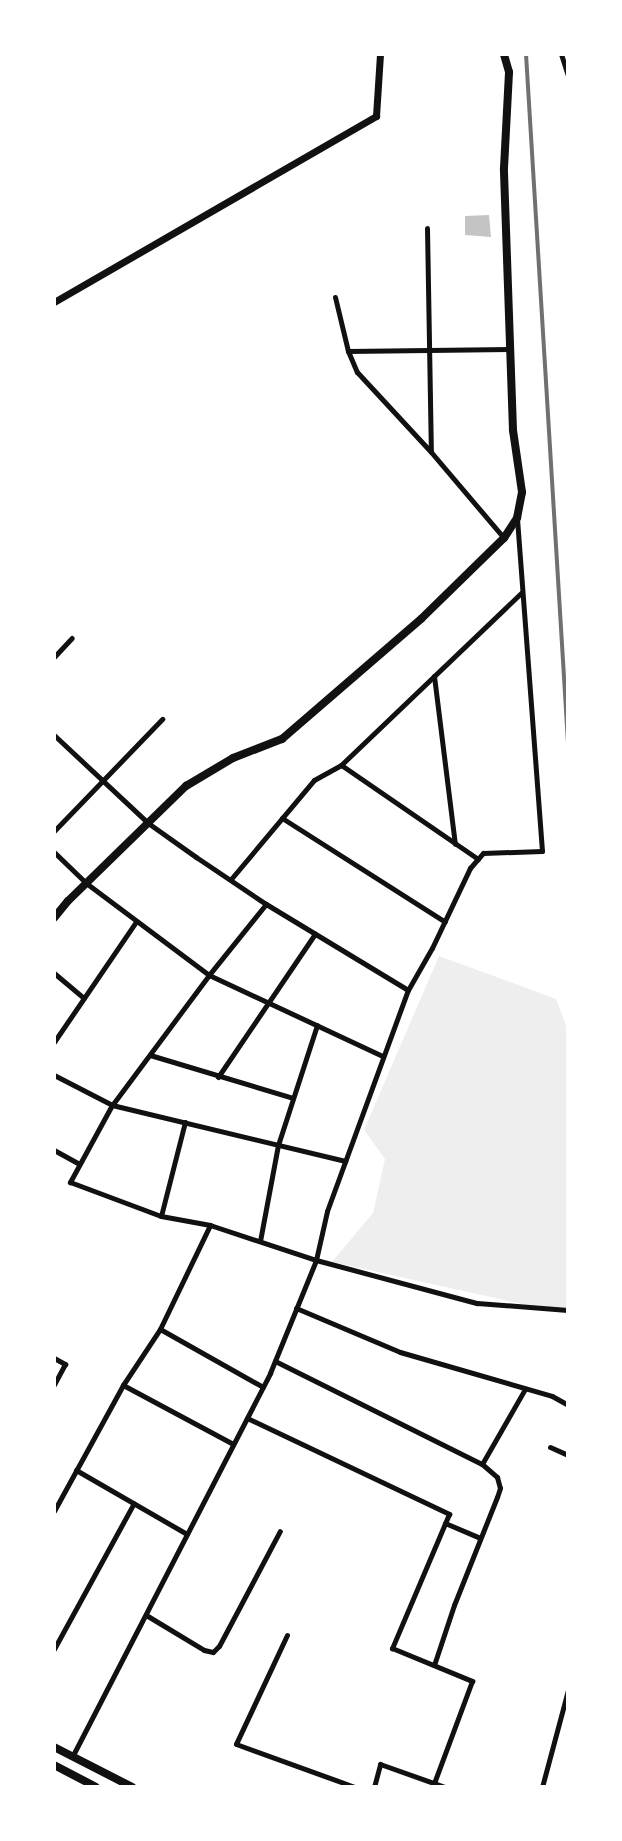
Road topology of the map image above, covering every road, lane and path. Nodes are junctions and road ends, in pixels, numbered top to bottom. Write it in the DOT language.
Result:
graph roads {
  1 [pos="380,54"];
  2 [pos="504,54"];
  3 [pos="561,54"];
  4 [pos="568,76"];
  5 [pos="427,228"];
  6 [pos="335,297"];
  7 [pos="54,302"];
  8 [pos="510,349"];
  9 [pos="348,351"];
  10 [pos="430,352"];
  11 [pos="431,452"];
  12 [pos="517,518"];
  13 [pos="504,538"];
  14 [pos="522,592"];
  15 [pos="72,638"];
  16 [pos="54,657"];
  17 [pos="434,676"];
  18 [pos="162,719"];
  19 [pos="54,735"];
  20 [pos="341,765"];
  21 [pos="103,782"];
  22 [pos="282,818"];
  23 [pos="148,823"];
  24 [pos="54,831"];
  25 [pos="455,844"];
  26 [pos="54,852"];
  27 [pos="478,860"];
  28 [pos="231,879"];
  29 [pos="86,883"];
  30 [pos="266,904"];
  31 [pos="54,918"];
  32 [pos="136,922"];
  33 [pos="445,922"];
  34 [pos="315,934"];
  35 [pos="54,973"];
  36 [pos="209,975"];
  37 [pos="408,990"];
  38 [pos="84,998"];
  39 [pos="267,1002"];
  40 [pos="317,1025"];
  41 [pos="54,1042"];
  42 [pos="150,1055"];
  43 [pos="383,1056"];
  44 [pos="54,1074"];
  45 [pos="218,1077"];
  46 [pos="293,1098"];
  47 [pos="112,1105"];
  48 [pos="185,1122"];
  49 [pos="278,1145"];
  50 [pos="54,1150"];
  51 [pos="345,1161"];
  52 [pos="80,1164"];
  53 [pos="161,1216"];
  54 [pos="210,1225"];
  55 [pos="260,1241"];
  56 [pos="316,1260"];
  57 [pos="296,1308"];
  58 [pos="568,1310"];
  59 [pos="160,1329"];
  60 [pos="54,1358"];
  61 [pos="275,1361"];
  62 [pos="54,1385"];
  63 [pos="123,1385"];
  64 [pos="263,1387"];
  65 [pos="525,1389"];
  66 [pos="568,1405"];
  67 [pos="247,1418"];
  68 [pos="233,1444"];
  69 [pos="550,1447"];
  70 [pos="568,1455"];
  71 [pos="482,1464"];
  72 [pos="76,1470"];
  73 [pos="134,1503"];
  74 [pos="54,1511"];
  75 [pos="445,1523"];
  76 [pos="280,1531"];
  77 [pos="188,1534"];
  78 [pos="480,1538"];
  79 [pos="146,1615"];
  80 [pos="287,1635"];
  81 [pos="54,1649"];
  82 [pos="434,1665"];
  83 [pos="568,1690"];
  84 [pos="54,1747"];
  85 [pos="72,1757"];
  86 [pos="54,1765"];
  87 [pos="434,1783"];
  88 [pos="128,1786"];
  89 [pos="96,1787"];
  90 [pos="356,1787"];
  91 [pos="374,1787"];
  92 [pos="445,1787"];
  93 [pos="542,1787"];
  1 -- 7 [label="street"];
  2 -- 8 [label="main road"];
  3 -- 4 [label="street"];
  5 -- 10 [label="street"];
  6 -- 9 [label="street"];
  8 -- 10 [label="street"];
  8 -- 12 [label="main road"];
  9 -- 10 [label="street"];
  9 -- 11 [label="street"];
  10 -- 11 [label="street"];
  11 -- 13 [label="street"];
  12 -- 13 [label="main road"];
  12 -- 14 [label="street"];
  13 -- 23 [label="main road"];
  14 -- 17 [label="street"];
  14 -- 27 [label="street"];
  15 -- 16 [label="street"];
  17 -- 20 [label="street"];
  17 -- 25 [label="street"];
  18 -- 21 [label="street"];
  19 -- 21 [label="street"];
  20 -- 22 [label="street"];
  20 -- 25 [label="street"];
  21 -- 23 [label="street"];
  21 -- 24 [label="street"];
  22 -- 28 [label="street"];
  22 -- 33 [label="street"];
  23 -- 28 [label="street"];
  23 -- 29 [label="main road"];
  25 -- 27 [label="street"];
  26 -- 29 [label="street"];
  27 -- 33 [label="street"];
  28 -- 30 [label="street"];
  29 -- 31 [label="main road"];
  29 -- 32 [label="street"];
  30 -- 34 [label="street"];
  30 -- 36 [label="street"];
  32 -- 36 [label="street"];
  32 -- 38 [label="street"];
  33 -- 37 [label="street"];
  34 -- 37 [label="street"];
  34 -- 39 [label="street"];
  35 -- 38 [label="street"];
  36 -- 39 [label="street"];
  36 -- 42 [label="street"];
  37 -- 43 [label="street"];
  38 -- 41 [label="street"];
  39 -- 40 [label="street"];
  39 -- 45 [label="street"];
  40 -- 43 [label="street"];
  40 -- 46 [label="street"];
  42 -- 45 [label="street"];
  42 -- 47 [label="street"];
  43 -- 51 [label="street"];
  44 -- 47 [label="street"];
  45 -- 46 [label="street"];
  46 -- 49 [label="street"];
  47 -- 48 [label="street"];
  47 -- 52 [label="street"];
  48 -- 49 [label="street"];
  48 -- 53 [label="street"];
  49 -- 51 [label="street"];
  49 -- 55 [label="street"];
  50 -- 52 [label="street"];
  51 -- 56 [label="street"];
  52 -- 53 [label="street"];
  53 -- 54 [label="street"];
  54 -- 55 [label="street"];
  54 -- 59 [label="street"];
  55 -- 56 [label="street"];
  56 -- 57 [label="street"];
  56 -- 58 [label="street"];
  57 -- 61 [label="street"];
  57 -- 65 [label="street"];
  59 -- 63 [label="street"];
  59 -- 64 [label="street"];
  60 -- 62 [label="street"];
  61 -- 64 [label="street"];
  61 -- 71 [label="street"];
  63 -- 68 [label="street"];
  63 -- 72 [label="street"];
  64 -- 67 [label="street"];
  65 -- 66 [label="street"];
  65 -- 71 [label="street"];
  67 -- 68 [label="street"];
  67 -- 75 [label="street"];
  68 -- 77 [label="street"];
  69 -- 70 [label="street"];
  71 -- 78 [label="street"];
  72 -- 73 [label="street"];
  72 -- 74 [label="street"];
  73 -- 77 [label="street"];
  73 -- 81 [label="street"];
  75 -- 78 [label="street"];
  75 -- 82 [label="street"];
  76 -- 79 [label="street"];
  77 -- 79 [label="street"];
  78 -- 82 [label="street"];
  79 -- 85 [label="street"];
  80 -- 90 [label="street"];
  82 -- 87 [label="street"];
  83 -- 93 [label="street"];
  84 -- 85 [label="main road"];
  85 -- 88 [label="main road"];
  86 -- 89 [label="main road"];
  87 -- 91 [label="street"];
  87 -- 92 [label="street"];
}
